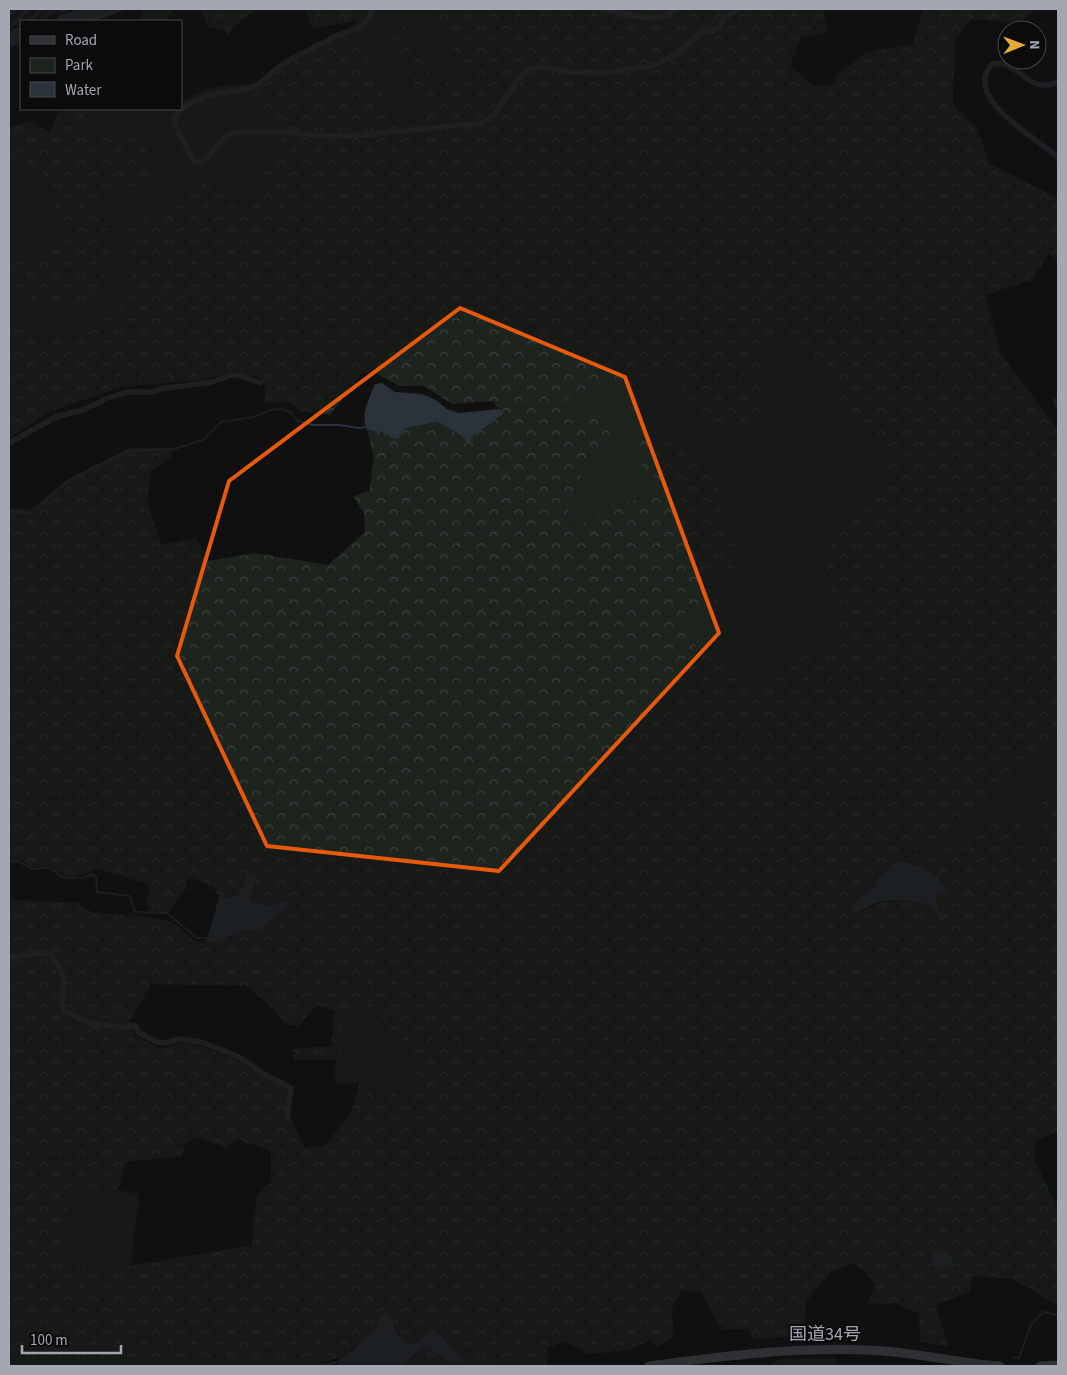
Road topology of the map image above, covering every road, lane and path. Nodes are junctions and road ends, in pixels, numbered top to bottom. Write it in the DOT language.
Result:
graph roads {
  1 [pos="120,9"];
  2 [pos="374,9"];
  3 [pos="606,9"];
  4 [pos="673,9"];
  5 [pos="736,9"];
  6 [pos="89,20"];
  7 [pos="1058,82"];
  8 [pos="182,108"];
  9 [pos="180,110"];
  10 [pos="175,125"];
  11 [pos="179,133"];
  12 [pos="1058,158"];
  13 [pos="260,383"];
  14 [pos="9,443"];
  15 [pos="9,958"];
  16 [pos="287,1118"];
  17 [pos="1058,1365"];
  18 [pos="649,1366"];
  19 [pos="1000,1366"];
  20 [pos="1040,1366"];
  1 -- 6 [label="street"];
  2 -- 8 [label="street"];
  3 -- 4 [label="street"];
  5 -- 11 [label="street"];
  7 -- 12 [label="street"];
  9 -- 10 [label="street"];
  13 -- 14 [label="street"];
  15 -- 16 [label="street"];
  17 -- 20 [label="highway"];
  18 -- 19 [label="highway, 国道34号"];
}
